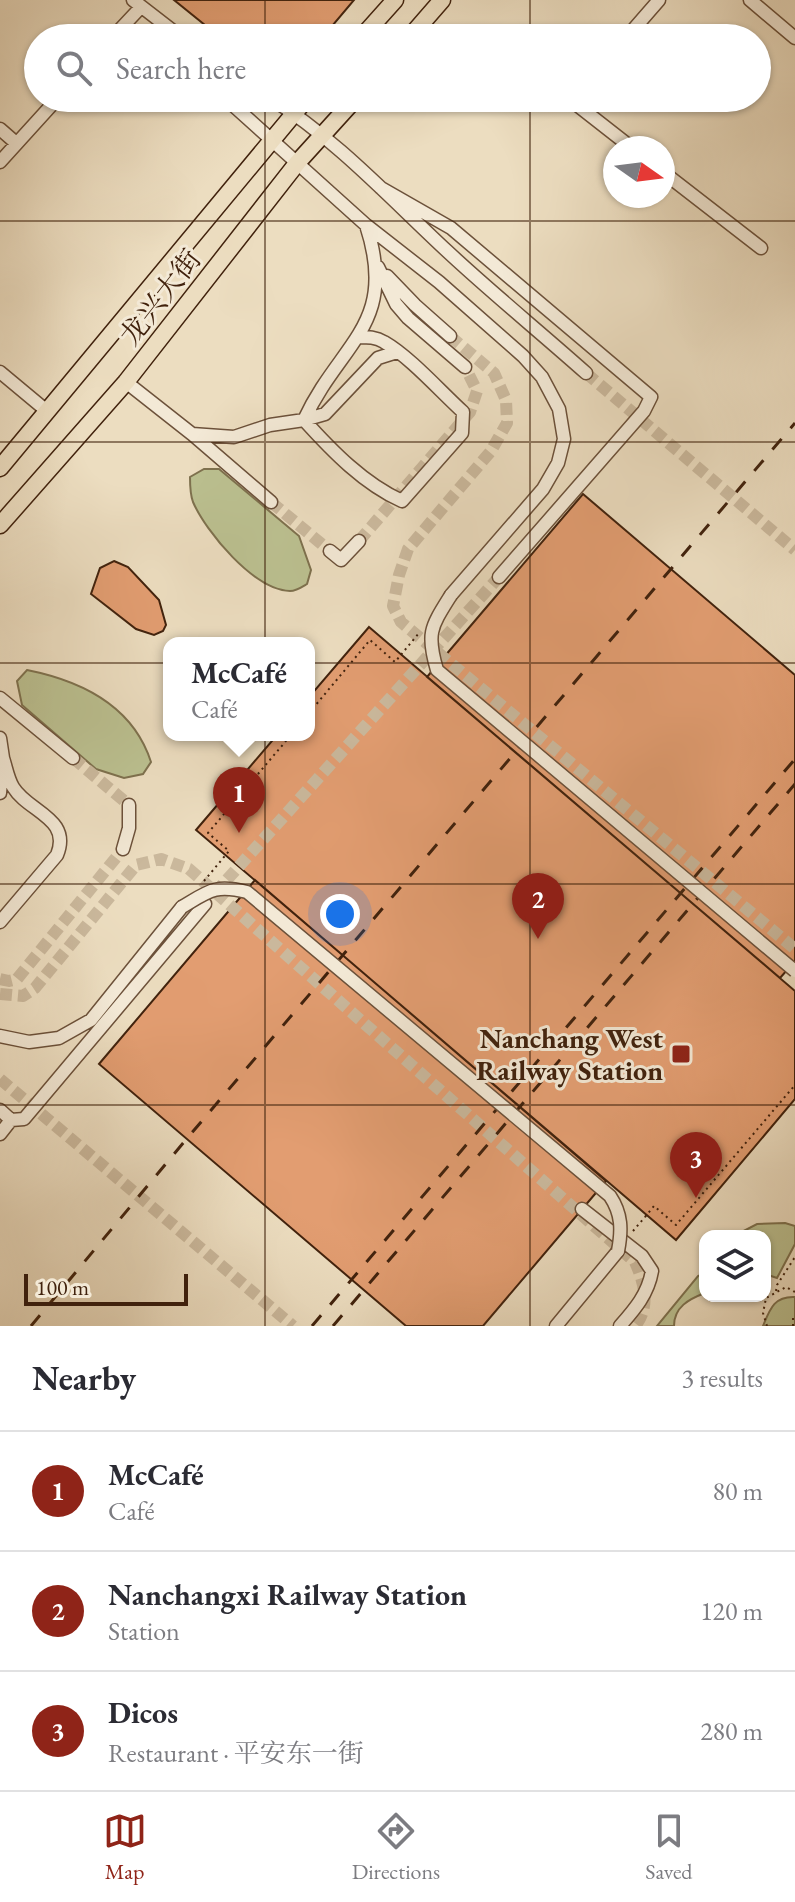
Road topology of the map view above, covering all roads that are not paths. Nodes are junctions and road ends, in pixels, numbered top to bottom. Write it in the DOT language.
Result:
graph roads {
  1 [pos="395,0"];
  2 [pos="442,0"];
  3 [pos="659,0"];
  4 [pos="750,0"];
  5 [pos="137,3"];
  6 [pos="122,24"];
  7 [pos="156,24"];
  8 [pos="164,24"];
  9 [pos="374,24"];
  10 [pos="421,24"];
  11 [pos="638,24"];
  12 [pos="795,38"];
  13 [pos="45,112"];
  14 [pos="240,112"];
  15 [pos="343,112"];
  16 [pos="586,112"];
  17 [pos="294,113"];
  18 [pos="0,129"];
  19 [pos="322,136"];
  20 [pos="617,136"];
  21 [pos="271,140"];
  22 [pos="16,143"];
  23 [pos="0,162"];
  24 [pos="298,162"];
  25 [pos="675,181"];
  26 [pos="381,188"];
  27 [pos="366,225"];
  28 [pos="761,248"];
  29 [pos="376,265"];
  30 [pos="450,336"];
  31 [pos="359,337"];
  32 [pos="397,352"];
  33 [pos="465,367"];
  34 [pos="0,372"];
  35 [pos="586,373"];
  36 [pos="126,382"];
  37 [pos="48,412"];
  38 [pos="304,420"];
  39 [pos="192,434"];
  40 [pos="0,468"];
  41 [pos="271,502"];
  42 [pos="0,525"];
  43 [pos="359,541"];
  44 [pos="330,551"];
  45 [pos="499,577"];
  46 [pos="0,698"];
  47 [pos="0,738"];
  48 [pos="3,758"];
  49 [pos="73,758"];
  50 [pos="0,793"];
  51 [pos="129,805"];
  52 [pos="123,849"];
  53 [pos="205,904"];
  54 [pos="0,922"];
  55 [pos="795,971"];
  56 [pos="0,1036"];
  57 [pos="0,1110"];
  58 [pos="11,1120"];
  59 [pos="0,1134"];
  60 [pos="582,1209"];
  61 [pos="556,1326"];
  62 [pos="620,1326"];
  1 -- 9 [label="main road"];
  2 -- 10 [label="main road"];
  3 -- 11 [label="street"];
  4 -- 12 [label="street"];
  5 -- 6 [label="street"];
  5 -- 7 [label="street"];
  5 -- 8 [label="street"];
  13 -- 22 [label="street"];
  14 -- 21 [label="street"];
  15 -- 19 [label="main road, 龙兴大街"];
  16 -- 20 [label="street"];
  17 -- 19 [label="street"];
  17 -- 21 [label="main road, 龙兴大街"];
  18 -- 22 [label="street"];
  19 -- 24 [label="main road, 龙兴大街"];
  19 -- 26 [label="street"];
  21 -- 24 [label="street"];
  21 -- 37 [label="main road, 龙兴大街"];
  22 -- 23 [label="street"];
  24 -- 27 [label="street"];
  24 -- 36 [label="main road, 龙兴大街"];
  25 -- 28 [label="street"];
  26 -- 35 [label="street"];
  26 -- 45 [label="street"];
  27 -- 29 [label="street"];
  27 -- 55 [label="street, bridge"];
  29 -- 30 [label="street"];
  29 -- 31 [label="street"];
  29 -- 33 [label="street"];
  31 -- 32 [label="street"];
  31 -- 38 [label="street"];
  32 -- 38 [label="street"];
  32 -- 38 [label="street"];
  34 -- 37 [label="street"];
  36 -- 39 [label="street"];
  36 -- 42 [label="main road, 龙兴大街"];
  37 -- 40 [label="main road, 龙兴大街"];
  38 -- 39 [label="street"];
  39 -- 41 [label="street"];
  43 -- 44 [label="street"];
  46 -- 49 [label="street"];
  47 -- 48 [label="street"];
  48 -- 50 [label="street"];
  48 -- 54 [label="street"];
  51 -- 52 [label="street"];
  53 -- 58 [label="street"];
  56 -- 61 [label="street, bridge"];
  57 -- 58 [label="street"];
  58 -- 59 [label="street"];
  60 -- 62 [label="street"];
}
